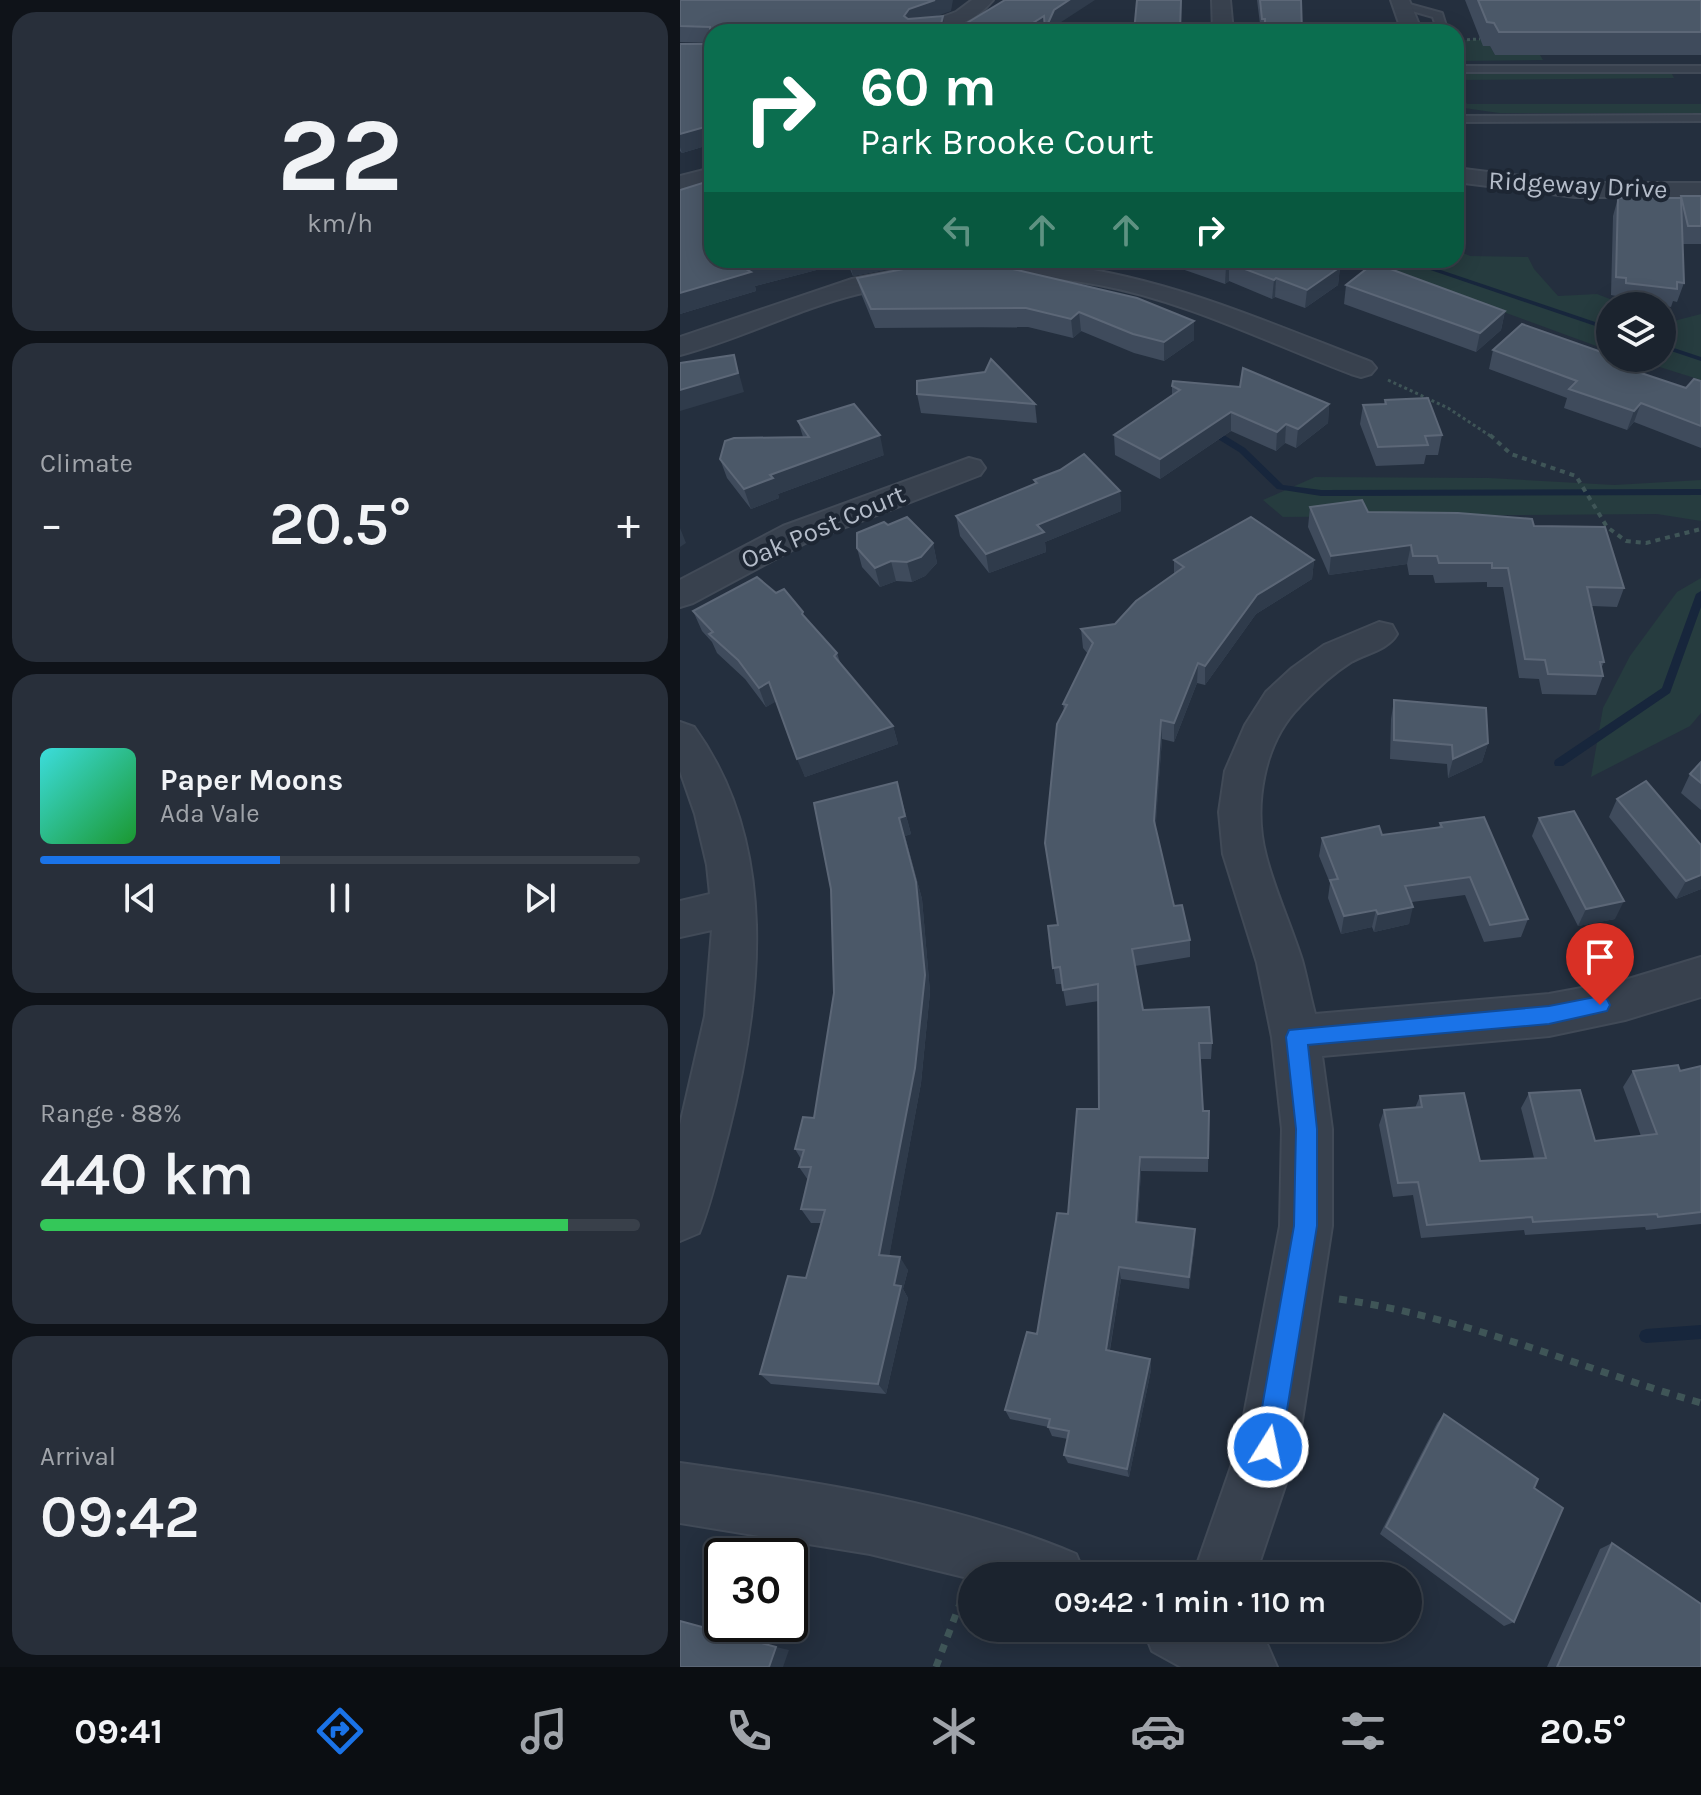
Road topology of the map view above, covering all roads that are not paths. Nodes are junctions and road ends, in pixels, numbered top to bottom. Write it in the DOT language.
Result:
graph roads {
  1 [pos="984,0"];
  2 [pos="1221,0"];
  3 [pos="1401,2"];
  4 [pos="942,24"];
  5 [pos="1222,24"];
  6 [pos="1409,24"];
  7 [pos="1441,24"];
  8 [pos="1464,69"];
  9 [pos="1701,69"];
  10 [pos="1701,118"];
  11 [pos="1464,119"];
  12 [pos="1464,176"];
  13 [pos="704,177"];
  14 [pos="680,183"];
  15 [pos="1701,190"];
  16 [pos="680,346"];
  17 [pos="1361,368"];
  18 [pos="969,468"];
  19 [pos="680,595"];
  20 [pos="1379,634"];
  21 [pos="680,737"];
  22 [pos="735,907"];
  23 [pos="680,919"];
  24 [pos="1701,977"];
  25 [pos="1296,1037"];
  26 [pos="680,1215"];
  27 [pos="680,1493"];
  28 [pos="1013,1562"];
  29 [pos="1229,1562"];
  1 -- 4 [label="street"];
  2 -- 5 [label="street"];
  3 -- 6 [label="street"];
  3 -- 7 [label="lane"];
  8 -- 9 [label="lane"];
  10 -- 11 [label="lane"];
  12 -- 15 [label="street, Ridgeway Drive"];
  13 -- 14 [label="street"];
  16 -- 17 [label="street"];
  18 -- 19 [label="street, Oak Post Court"];
  20 -- 25 [label="street"];
  21 -- 22 [label="street"];
  22 -- 23 [label="street"];
  22 -- 26 [label="street"];
  24 -- 25 [label="street"];
  25 -- 29 [label="street"];
  27 -- 28 [label="street"];
}
